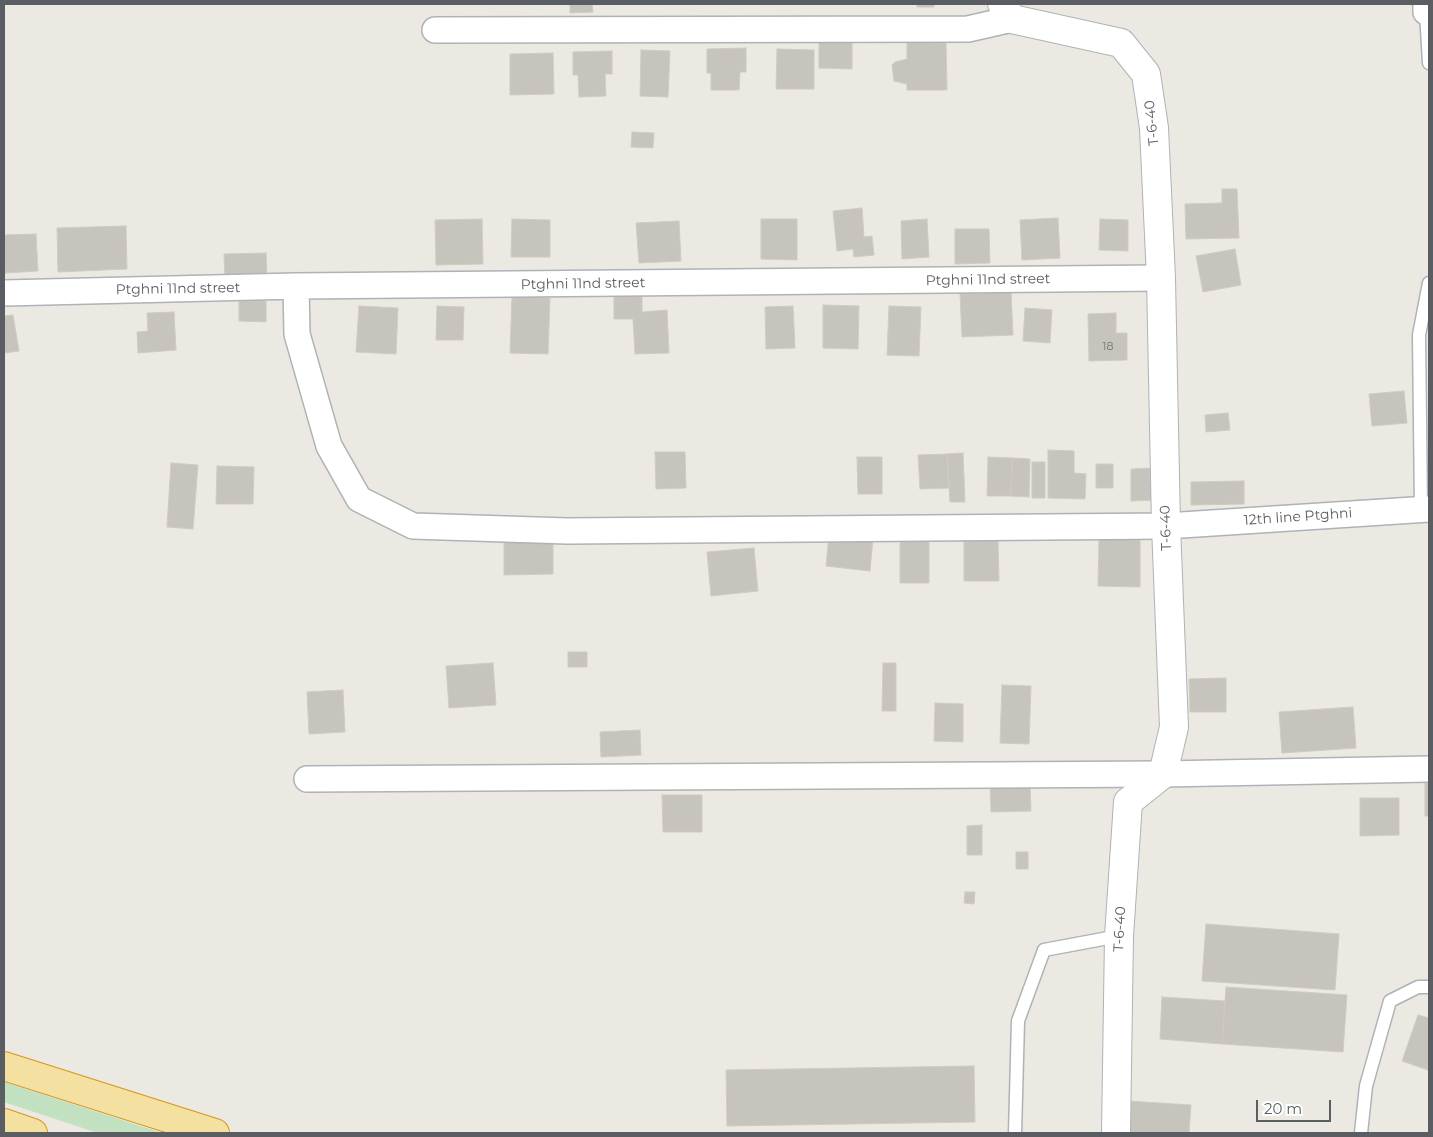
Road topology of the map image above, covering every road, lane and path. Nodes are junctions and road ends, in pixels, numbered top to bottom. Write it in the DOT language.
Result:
graph roads {
  1 [pos="1427,9"];
  2 [pos="1007,12"];
  3 [pos="435,30"];
  4 [pos="1429,63"];
  5 [pos="1161,278"];
  6 [pos="1429,283"];
  7 [pos="296,286"];
  8 [pos="4,293"];
  9 [pos="1425,509"];
  10 [pos="1166,526"];
  11 [pos="1429,769"];
  12 [pos="1163,774"];
  13 [pos="307,779"];
  14 [pos="1119,936"];
  15 [pos="1429,987"];
  16 [pos="4,1066"];
  17 [pos="4,1124"];
  18 [pos="33,1133"];
  19 [pos="214,1133"];
  20 [pos="1015,1133"];
  21 [pos="1116,1133"];
  22 [pos="1361,1133"];
  1 -- 4 [label="lane"];
  2 -- 3 [label="street"];
  2 -- 5 [label="street, T-6-40"];
  5 -- 7 [label="street, Ptghni 11nd street"];
  5 -- 10 [label="street, T-6-40"];
  6 -- 9 [label="lane"];
  7 -- 8 [label="street, Ptghni 11nd street"];
  7 -- 10 [label="street, 12th line Ptghni"];
  9 -- 10 [label="street, 12th line Ptghni"];
  10 -- 12 [label="street, T-6-40"];
  11 -- 12 [label="street"];
  12 -- 13 [label="street"];
  12 -- 14 [label="street, T-6-40"];
  14 -- 20 [label="lane"];
  14 -- 21 [label="street, T-6-40"];
  15 -- 22 [label="lane"];
  16 -- 19 [label="highway"];
  17 -- 18 [label="highway"];
}
